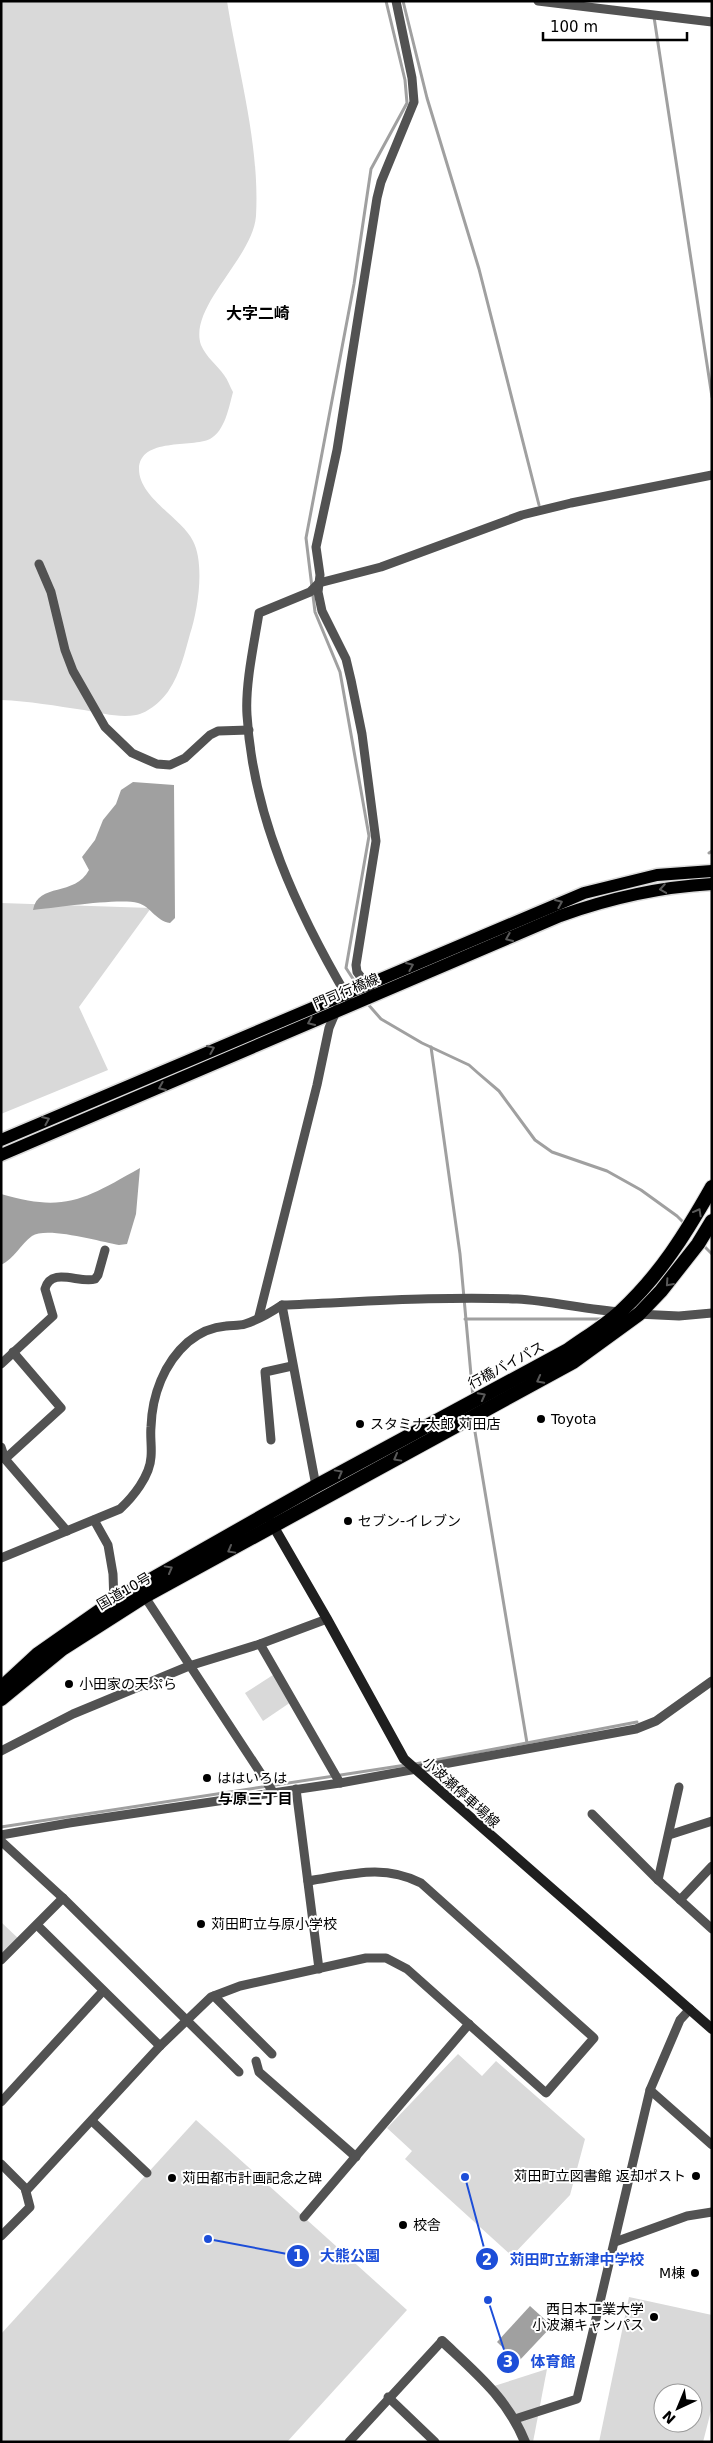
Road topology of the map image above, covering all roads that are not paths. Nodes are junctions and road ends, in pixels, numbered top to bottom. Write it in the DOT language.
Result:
graph roads {
  1 [pos="396,1"];
  2 [pos="538,1"];
  3 [pos="712,22"];
  4 [pos="712,475"];
  5 [pos="39,564"];
  6 [pos="319,583"];
  7 [pos="249,730"];
  8 [pos="712,871"];
  9 [pos="712,884"];
  10 [pos="366,985"];
  11 [pos="345,992"];
  12 [pos="374,995"];
  13 [pos="352,1004"];
  14 [pos="336,1012"];
  15 [pos="1,1140"];
  16 [pos="1,1155"];
  17 [pos="712,1187"];
  18 [pos="712,1220"];
  19 [pos="105,1250"];
  20 [pos="282,1306"];
  21 [pos="620,1312"];
  22 [pos="712,1313"];
  23 [pos="639,1314"];
  24 [pos="259,1316"];
  25 [pos="13,1352"];
  26 [pos="1,1364"];
  27 [pos="292,1366"];
  28 [pos="272,1440"];
  29 [pos="1,1447"];
  30 [pos="5,1459"];
  31 [pos="316,1486"];
  32 [pos="94,1520"];
  33 [pos="270,1521"];
  34 [pos="67,1531"];
  35 [pos="1,1558"];
  36 [pos="141,1591"];
  37 [pos="115,1600"];
  38 [pos="112,1616"];
  39 [pos="327,1619"];
  40 [pos="260,1644"];
  41 [pos="189,1666"];
  42 [pos="712,1681"];
  43 [pos="1,1688"];
  44 [pos="1,1699"];
  45 [pos="1,1751"];
  46 [pos="415,1770"];
  47 [pos="340,1783"];
  48 [pos="679,1787"];
  49 [pos="296,1789"];
  50 [pos="273,1792"];
  51 [pos="592,1814"];
  52 [pos="712,1821"];
  53 [pos="1,1835"];
  54 [pos="669,1835"];
  55 [pos="1,1841"];
  56 [pos="712,1866"];
  57 [pos="658,1880"];
  58 [pos="308,1881"];
  59 [pos="63,1898"];
  60 [pos="680,1900"];
  61 [pos="37,1925"];
  62 [pos="712,1928"];
  63 [pos="1,1960"];
  64 [pos="319,1969"];
  65 [pos="103,1991"];
  66 [pos="214,1996"];
  67 [pos="690,2009"];
  68 [pos="188,2020"];
  69 [pos="469,2024"];
  70 [pos="712,2029"];
  71 [pos="160,2046"];
  72 [pos="272,2054"];
  73 [pos="256,2061"];
  74 [pos="239,2072"];
  75 [pos="650,2090"];
  76 [pos="1,2102"];
  77 [pos="92,2121"];
  78 [pos="712,2145"];
  79 [pos="356,2157"];
  80 [pos="1,2164"];
  81 [pos="147,2173"];
  82 [pos="26,2191"];
  83 [pos="712,2212"];
  84 [pos="304,2217"];
  85 [pos="1,2236"];
  86 [pos="615,2242"];
  87 [pos="442,2341"];
  88 [pos="388,2397"];
  89 [pos="515,2419"];
  90 [pos="349,2442"];
  91 [pos="435,2442"];
  92 [pos="525,2442"];
  1 -- 6 [label="street"];
  2 -- 3 [label="street"];
  4 -- 6 [label="street"];
  5 -- 7 [label="street"];
  6 -- 7 [label="street"];
  6 -- 10 [label="street"];
  7 -- 11 [label="street"];
  10 -- 8 [label="main road, 門司行橋線, one-way"];
  9 -- 12 [label="main road, 門司行橋線, one-way"];
  10 -- 11 [label="main road, 門司行橋線"];
  10 -- 12 [label="street"];
  11 -- 13 [label="street"];
  11 -- 14 [label="street"];
  15 -- 11 [label="main road, 門司行橋線, one-way"];
  12 -- 13 [label="main road, 門司行橋線"];
  13 -- 14 [label="main road, 門司行橋線"];
  14 -- 16 [label="main road, 門司行橋線, one-way"];
  14 -- 24 [label="street"];
  21 -- 17 [label="highway, 行橋バイパス, one-way"];
  18 -- 23 [label="highway, 行橋バイパス, one-way"];
  19 -- 25 [label="street"];
  20 -- 21 [label="street"];
  20 -- 24 [label="street"];
  20 -- 27 [label="street"];
  21 -- 23 [label="street"];
  31 -- 21 [label="highway, 行橋バイパス, one-way"];
  22 -- 23 [label="street"];
  23 -- 33 [label="highway, 行橋バイパス, one-way"];
  24 -- 32 [label="street"];
  25 -- 26 [label="street"];
  25 -- 30 [label="street"];
  27 -- 28 [label="street"];
  27 -- 31 [label="street"];
  29 -- 30 [label="street"];
  30 -- 34 [label="street"];
  31 -- 33 [label="highway, 行橋バイパス"];
  32 -- 34 [label="street"];
  32 -- 37 [label="street"];
  33 -- 36 [label="highway, 国道10号"];
  33 -- 39 [label="main road, 小波瀬停車場線"];
  34 -- 35 [label="street"];
  36 -- 37 [label="highway, 国道10号"];
  36 -- 38 [label="highway, 国道10号"];
  36 -- 41 [label="street"];
  37 -- 38 [label="street"];
  37 -- 43 [label="highway, 国道10号"];
  38 -- 44 [label="highway, 国道10号"];
  39 -- 40 [label="street"];
  39 -- 46 [label="main road, 小波瀬停車場線"];
  40 -- 41 [label="street"];
  40 -- 47 [label="street"];
  41 -- 45 [label="street"];
  41 -- 50 [label="street"];
  42 -- 46 [label="street"];
  46 -- 47 [label="street"];
  46 -- 67 [label="main road, 小波瀬停車場線"];
  47 -- 49 [label="street"];
  48 -- 54 [label="street"];
  49 -- 50 [label="street"];
  49 -- 58 [label="street"];
  50 -- 53 [label="street"];
  51 -- 57 [label="street"];
  52 -- 54 [label="street"];
  54 -- 57 [label="street"];
  55 -- 59 [label="street"];
  56 -- 60 [label="street"];
  57 -- 60 [label="street"];
  58 -- 64 [label="street"];
  58 -- 69 [label="street"];
  59 -- 61 [label="street"];
  59 -- 68 [label="street"];
  60 -- 62 [label="street"];
  61 -- 63 [label="street"];
  61 -- 65 [label="street"];
  64 -- 66 [label="street"];
  64 -- 69 [label="street"];
  65 -- 71 [label="street"];
  65 -- 76 [label="street"];
  66 -- 68 [label="street"];
  66 -- 72 [label="street"];
  67 -- 70 [label="main road, 小波瀬停車場線"];
  67 -- 75 [label="street"];
  68 -- 71 [label="street"];
  68 -- 74 [label="street"];
  69 -- 79 [label="street"];
  71 -- 77 [label="street"];
  73 -- 79 [label="street"];
  75 -- 78 [label="street"];
  75 -- 86 [label="street"];
  77 -- 81 [label="street"];
  77 -- 82 [label="street"];
  79 -- 84 [label="street"];
  80 -- 82 [label="street"];
  82 -- 85 [label="street"];
  83 -- 86 [label="street"];
  86 -- 89 [label="street"];
  87 -- 88 [label="street"];
  87 -- 89 [label="street"];
  88 -- 90 [label="street"];
  88 -- 91 [label="street"];
  89 -- 92 [label="street"];
}
